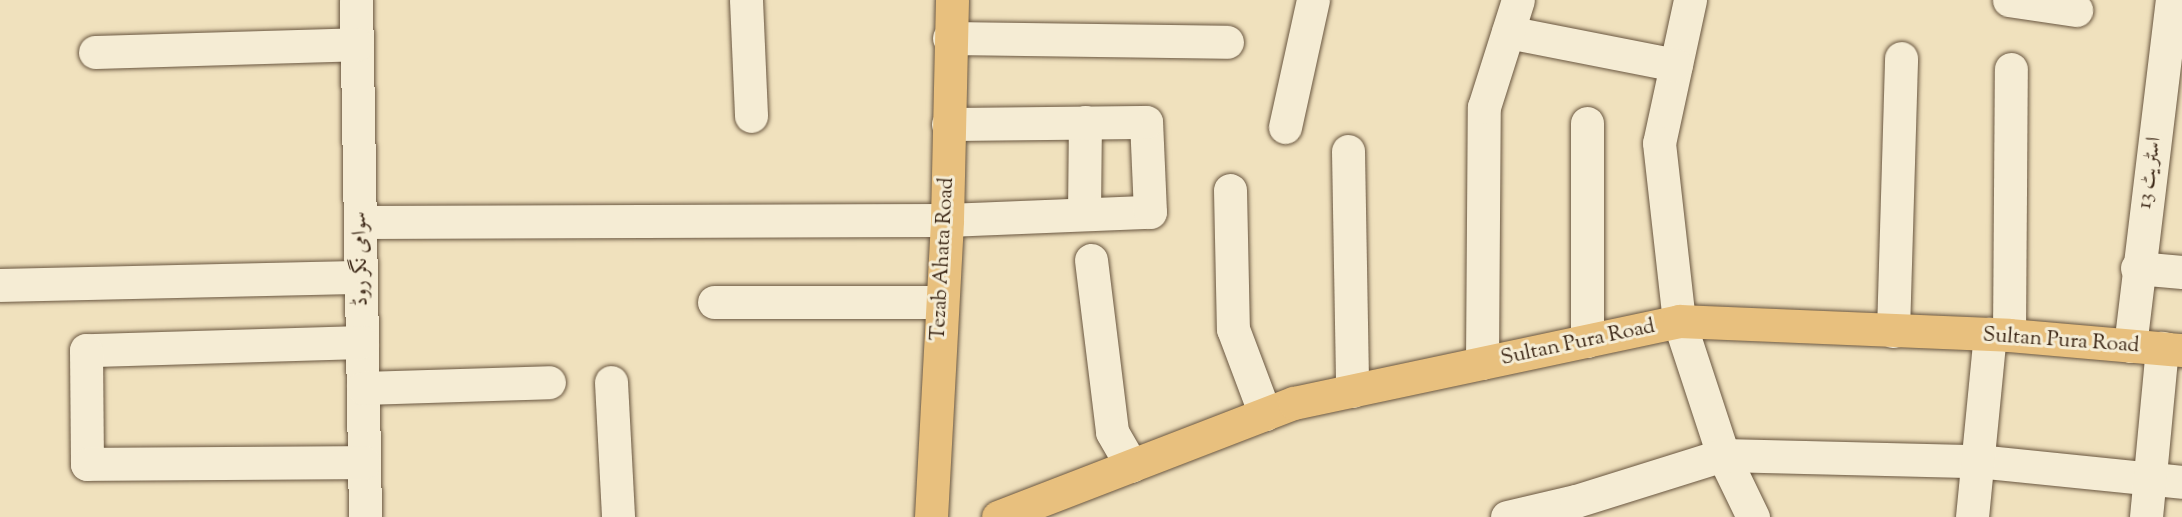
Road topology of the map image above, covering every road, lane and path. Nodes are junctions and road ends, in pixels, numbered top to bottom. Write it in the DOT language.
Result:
graph roads {
  1 [pos="356,0"];
  2 [pos="746,0"];
  3 [pos="952,0"];
  4 [pos="1313,0"];
  5 [pos="1518,0"];
  6 [pos="1690,0"];
  7 [pos="2009,0"];
  8 [pos="2172,0"];
  9 [pos="2076,10"];
  10 [pos="1508,32"];
  11 [pos="949,38"];
  12 [pos="1227,42"];
  13 [pos="357,44"];
  14 [pos="2175,48"];
  15 [pos="95,52"];
  16 [pos="1901,58"];
  17 [pos="1676,65"];
  18 [pos="2011,69"];
  19 [pos="751,116"];
  20 [pos="1085,122"];
  21 [pos="1587,123"];
  22 [pos="948,124"];
  23 [pos="1285,127"];
  24 [pos="1347,151"];
  25 [pos="1230,190"];
  26 [pos="1084,213"];
  27 [pos="947,220"];
  28 [pos="360,222"];
  29 [pos="1091,260"];
  30 [pos="2137,268"];
  31 [pos="2182,272"];
  32 [pos="361,277"];
  33 [pos="0,285"];
  34 [pos="714,302"];
  35 [pos="940,302"];
  36 [pos="1678,321"];
  37 [pos="1893,330"];
  38 [pos="2000,335"];
  39 [pos="1587,341"];
  40 [pos="362,342"];
  41 [pos="2130,346"];
  42 [pos="2172,349"];
  43 [pos="1482,363"];
  44 [pos="549,382"];
  45 [pos="610,382"];
  46 [pos="363,388"];
  47 [pos="1352,391"];
  48 [pos="1265,414"];
  49 [pos="1723,455"];
  50 [pos="1977,461"];
  51 [pos="364,462"];
  52 [pos="1132,466"];
  53 [pos="2149,480"];
  54 [pos="2182,482"];
  55 [pos="365,517"];
  56 [pos="618,517"];
  57 [pos="931,517"];
  58 [pos="998,517"];
  59 [pos="1508,517"];
  60 [pos="1753,517"];
  61 [pos="1971,517"];
  62 [pos="2146,517"];
  1 -- 13 [label="street, سوامی نگر روڈ"];
  2 -- 19 [label="street"];
  3 -- 11 [label="main road, Tezab Ahata Road"];
  4 -- 23 [label="street"];
  5 -- 10 [label="street"];
  6 -- 17 [label="street"];
  7 -- 9 [label="street"];
  8 -- 14 [label="street, اسٹریٹ 13"];
  10 -- 17 [label="street"];
  10 -- 43 [label="street"];
  11 -- 12 [label="street"];
  11 -- 22 [label="main road, Tezab Ahata Road"];
  13 -- 15 [label="street"];
  13 -- 28 [label="street, سوامی نگر روڈ"];
  14 -- 30 [label="street, اسٹریٹ 13"];
  16 -- 37 [label="street"];
  17 -- 36 [label="street"];
  18 -- 38 [label="street"];
  20 -- 22 [label="street"];
  20 -- 26 [label="street"];
  20 -- 26 [label="street"];
  21 -- 39 [label="street"];
  22 -- 27 [label="main road, Tezab Ahata Road"];
  24 -- 47 [label="street"];
  25 -- 48 [label="street"];
  26 -- 27 [label="street"];
  27 -- 28 [label="street"];
  27 -- 35 [label="main road, Tezab Ahata Road"];
  28 -- 32 [label="street, سوامی نگر روڈ"];
  29 -- 52 [label="street"];
  30 -- 31 [label="street"];
  30 -- 41 [label="street, اسٹریٹ 13"];
  32 -- 33 [label="street"];
  32 -- 40 [label="street, سوامی نگر روڈ"];
  34 -- 35 [label="street"];
  35 -- 57 [label="main road, Tezab Ahata Road"];
  36 -- 37 [label="main road, Sultan Pura Road"];
  36 -- 39 [label="main road, Sultan Pura Road"];
  36 -- 49 [label="street"];
  37 -- 38 [label="main road, Sultan Pura Road"];
  38 -- 41 [label="main road, Sultan Pura Road"];
  38 -- 50 [label="street"];
  39 -- 43 [label="main road, Sultan Pura Road"];
  40 -- 46 [label="street, سوامی نگر روڈ"];
  40 -- 51 [label="street"];
  41 -- 42 [label="main road, Sultan Pura Road"];
  42 -- 53 [label="street"];
  43 -- 47 [label="main road, Sultan Pura Road"];
  44 -- 46 [label="street"];
  45 -- 56 [label="street"];
  46 -- 51 [label="street, سوامی نگر روڈ"];
  47 -- 48 [label="main road, Sultan Pura Road"];
  48 -- 52 [label="main road, Sultan Pura Road"];
  49 -- 50 [label="street"];
  49 -- 59 [label="street"];
  49 -- 60 [label="street"];
  50 -- 53 [label="street"];
  50 -- 61 [label="street"];
  51 -- 55 [label="street, سوامی نگر روڈ"];
  52 -- 58 [label="main road, Sultan Pura Road"];
  53 -- 54 [label="street"];
  53 -- 62 [label="street"];
}
